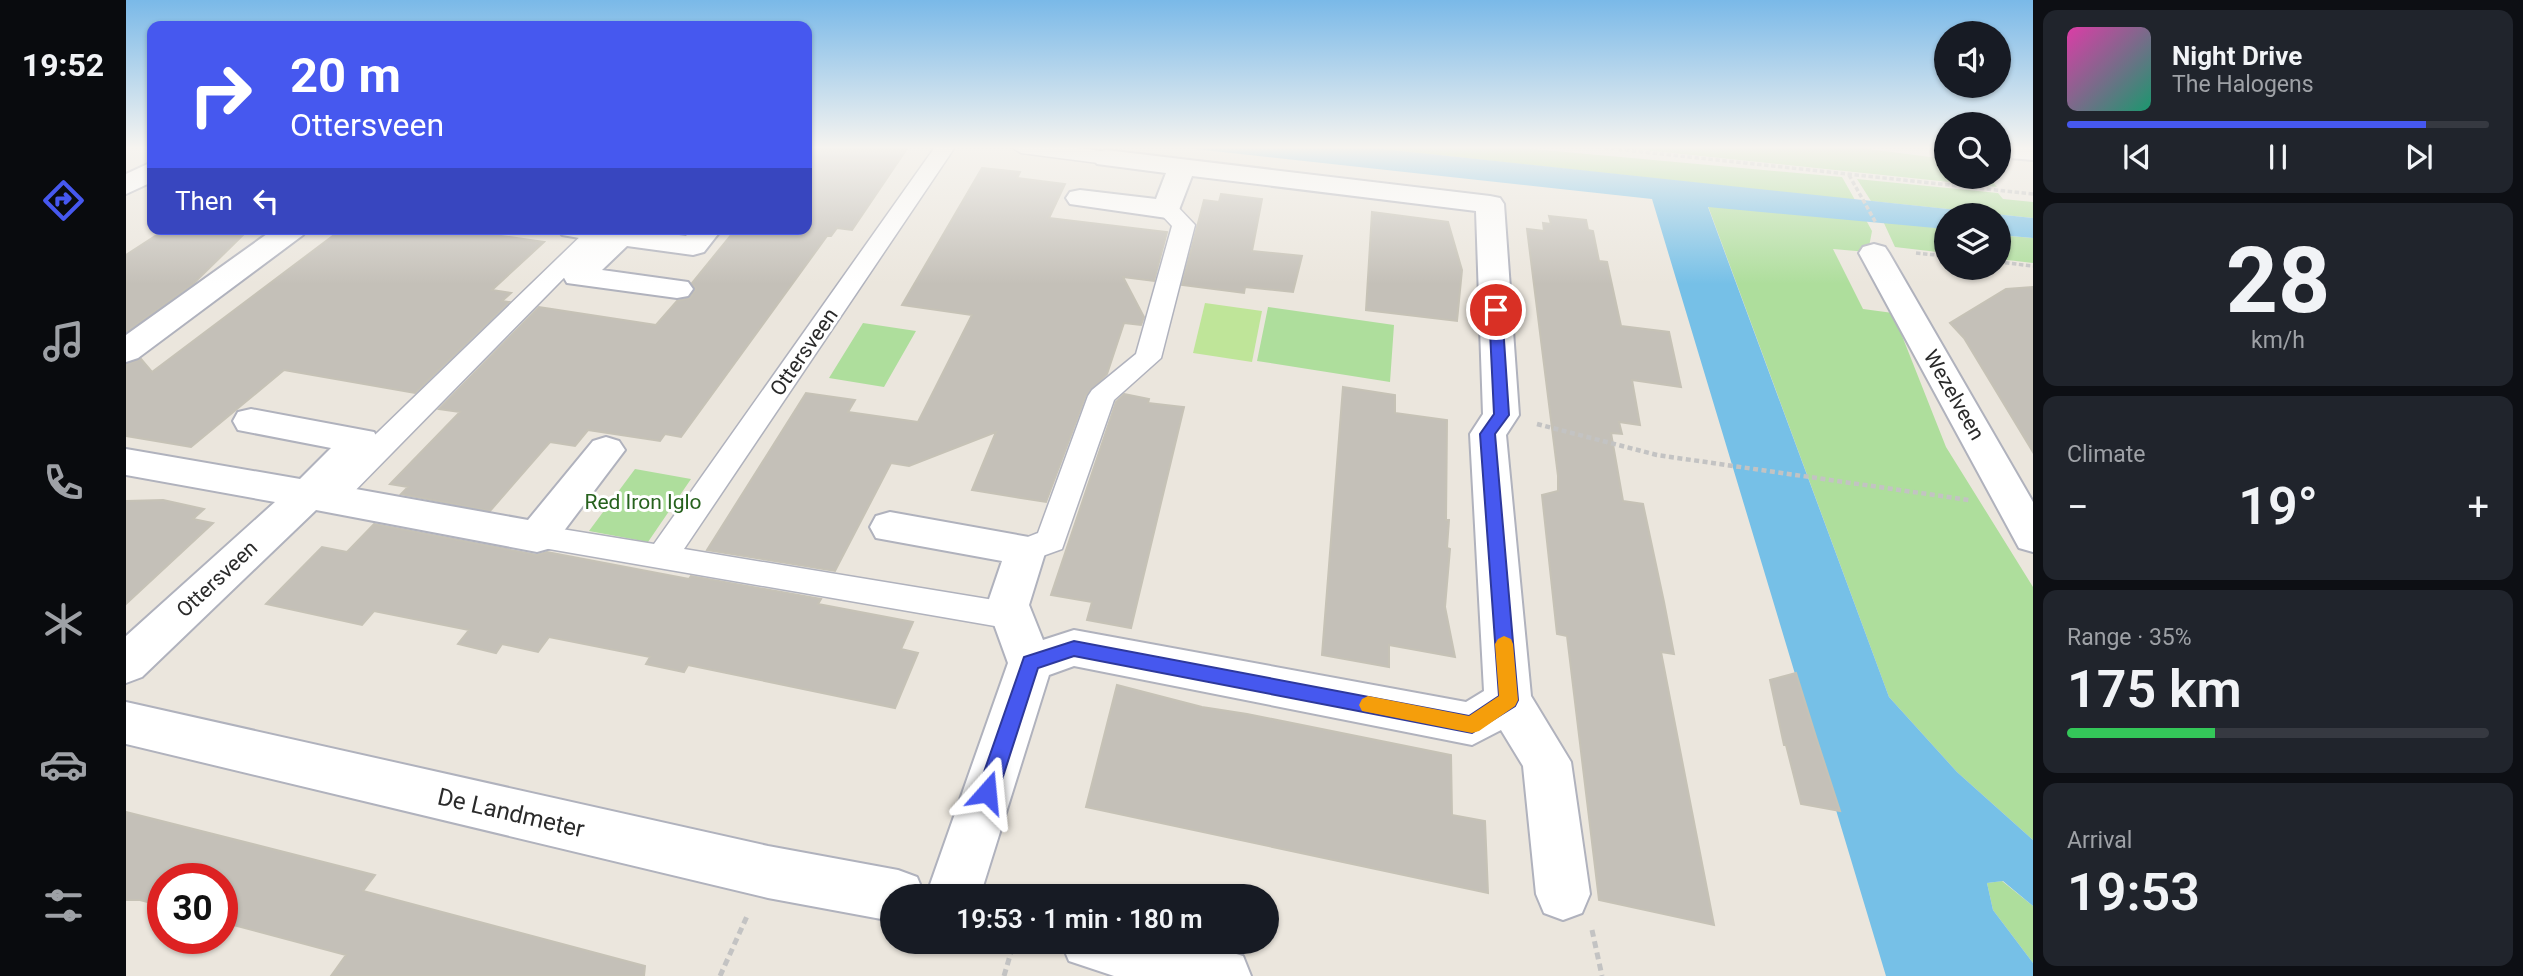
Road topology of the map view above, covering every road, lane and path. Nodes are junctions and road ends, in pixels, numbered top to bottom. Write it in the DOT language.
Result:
graph roads {
  1 [pos="914,193"];
  2 [pos="1173,193"];
  3 [pos="1395,193"];
  4 [pos="1859,193"];
  5 [pos="1080,198"];
  6 [pos="1167,209"];
  7 [pos="285,235"];
  8 [pos="594,235"];
  9 [pos="595,235"];
  10 [pos="611,235"];
  11 [pos="703,235"];
  12 [pos="1878,243"];
  13 [pos="2011,263"];
  14 [pos="2033,266"];
  15 [pos="677,289"];
  16 [pos="126,351"];
  17 [pos="1501,415"];
  18 [pos="251,421"];
  19 [pos="606,450"];
  20 [pos="126,462"];
  21 [pos="318,496"];
  22 [pos="2026,522"];
  23 [pos="890,527"];
  24 [pos="537,537"];
  25 [pos="1026,550"];
  26 [pos="663,556"];
  27 [pos="1012,616"];
  28 [pos="1030,663"];
  29 [pos="126,664"];
  30 [pos="1508,700"];
  31 [pos="126,723"];
  32 [pos="768,872"];
  33 [pos="957,884"];
  34 [pos="880,893"];
  35 [pos="1563,894"];
  36 [pos="1010,954"];
  37 [pos="1136,954"];
  38 [pos="720,976"];
  39 [pos="1004,976"];
  40 [pos="1223,976"];
  1 -- 26 [label="street, Ottersveen"];
  2 -- 6 [label="street"];
  3 -- 17 [label="street"];
  4 -- 12 [label="path"];
  5 -- 6 [label="street"];
  6 -- 25 [label="street"];
  7 -- 16 [label="street"];
  8 -- 21 [label="street"];
  9 -- 15 [label="street"];
  10 -- 11 [label="street"];
  12 -- 22 [label="street, Wezelveen"];
  13 -- 14 [label="path"];
  17 -- 22 [label="path"];
  17 -- 30 [label="street"];
  18 -- 21 [label="street, Ottersveen"];
  19 -- 24 [label="street"];
  20 -- 21 [label="street"];
  21 -- 24 [label="street"];
  21 -- 29 [label="street, Ottersveen"];
  23 -- 25 [label="street"];
  24 -- 26 [label="street"];
  25 -- 27 [label="street"];
  26 -- 27 [label="street"];
  27 -- 28 [label="street"];
  28 -- 30 [label="street"];
  28 -- 33 [label="street"];
  30 -- 35 [label="street"];
  31 -- 32 [label="street, De Landmeter"];
  32 -- 34 [label="street, De Landmeter"];
  32 -- 38 [label="path"];
  36 -- 39 [label="path"];
  37 -- 40 [label="street"];
}
